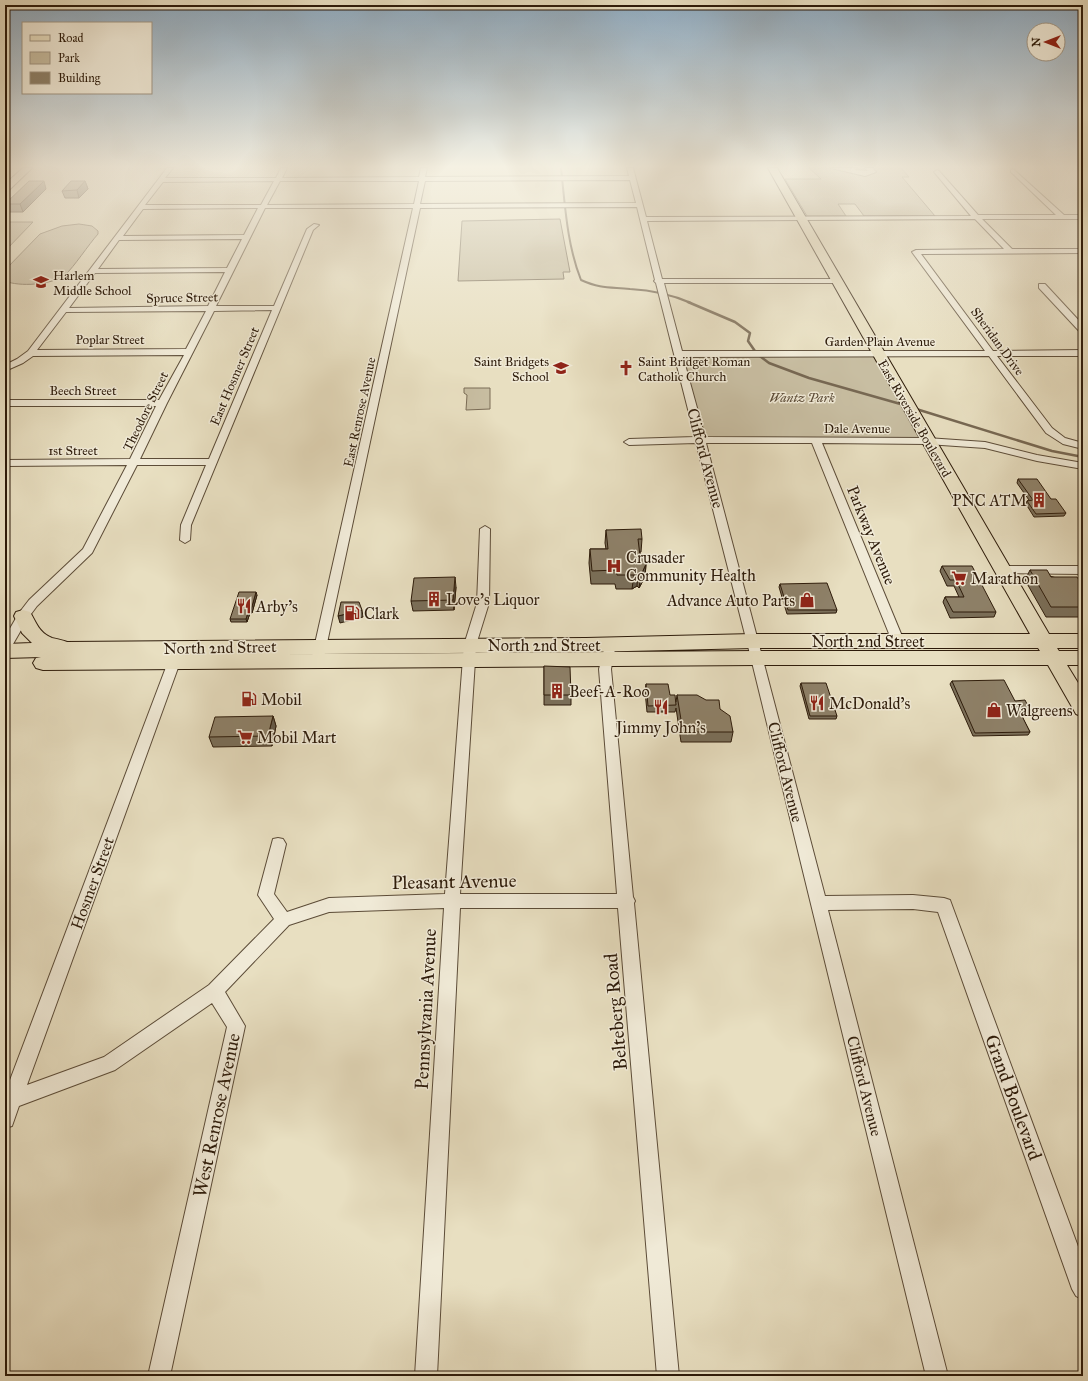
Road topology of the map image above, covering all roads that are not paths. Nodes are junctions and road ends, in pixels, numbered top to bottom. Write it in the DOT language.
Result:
graph roads {
  1 [pos="121,232"];
  2 [pos="249,232"];
  3 [pos="309,232"];
  4 [pos="411,232"];
  5 [pos="646,232"];
  6 [pos="809,232"];
  7 [pos="991,232"];
  8 [pos="246,237"];
  9 [pos="117,238"];
  10 [pos="1010,251"];
  11 [pos="1083,251"];
  12 [pos="230,270"];
  13 [pos="92,271"];
  14 [pos="658,281"];
  15 [pos="836,281"];
  16 [pos="1042,286"];
  17 [pos="211,308"];
  18 [pos="277,308"];
  19 [pos="64,310"];
  20 [pos="1083,330"];
  21 [pos="31,352"];
  22 [pos="189,352"];
  23 [pos="1083,353"];
  24 [pos="678,354"];
  25 [pos="879,354"];
  26 [pos="991,354"];
  27 [pos="5,368"];
  28 [pos="5,403"];
  29 [pos="162,403"];
  30 [pos="702,440"];
  31 [pos="927,440"];
  32 [pos="816,441"];
  33 [pos="629,442"];
  34 [pos="1083,446"];
  35 [pos="134,462"];
  36 [pos="213,462"];
  37 [pos="5,463"];
  38 [pos="1083,466"];
  39 [pos="486,529"];
  40 [pos="185,540"];
  41 [pos="1003,570"];
  42 [pos="1083,570"];
  43 [pos="23,616"];
  44 [pos="1045,640"];
  45 [pos="898,641"];
  46 [pos="1083,641"];
  47 [pos="5,648"];
  48 [pos="72,648"];
  49 [pos="755,650"];
  50 [pos="855,650"];
  51 [pos="5,651"];
  52 [pos="608,652"];
  53 [pos="319,653"];
  54 [pos="469,653"];
  55 [pos="177,655"];
  56 [pos="1083,658"];
  57 [pos="1055,659"];
  58 [pos="5,663"];
  59 [pos="1083,709"];
  60 [pos="278,844"];
  61 [pos="452,901"];
  62 [pos="627,901"];
  63 [pos="819,903"];
  64 [pos="284,920"];
  65 [pos="215,991"];
  66 [pos="9,1098"];
  67 [pos="5,1119"];
  68 [pos="1083,1289"];
  69 [pos="159,1376"];
  70 [pos="426,1376"];
  71 [pos="668,1376"];
  72 [pos="937,1376"];
  1 -- 9 [label="street"];
  2 -- 8 [label="street, Theodore Street"];
  3 -- 18 [label="street, East Hosmer Street"];
  4 -- 53 [label="street, East Renrose Avenue"];
  5 -- 14 [label="street, Clifford Avenue"];
  6 -- 15 [label="main road, East Riverside Boulevard"];
  7 -- 10 [label="street"];
  8 -- 9 [label="street"];
  8 -- 12 [label="street, Theodore Street"];
  9 -- 13 [label="street"];
  10 -- 11 [label="street"];
  10 -- 26 [label="street, Sheridan Drive"];
  12 -- 13 [label="street"];
  12 -- 17 [label="street, Theodore Street"];
  13 -- 19 [label="street"];
  14 -- 15 [label="street"];
  14 -- 24 [label="street, Clifford Avenue"];
  15 -- 25 [label="main road, East Riverside Boulevard"];
  16 -- 20 [label="street"];
  17 -- 18 [label="street, Spruce Street"];
  17 -- 19 [label="street, Spruce Street"];
  17 -- 22 [label="street, Theodore Street"];
  18 -- 36 [label="street, East Hosmer Street"];
  19 -- 21 [label="street"];
  21 -- 22 [label="street, Poplar Street"];
  21 -- 27 [label="street"];
  22 -- 29 [label="street, Theodore Street"];
  23 -- 26 [label="street, Garden Plain Avenue"];
  24 -- 25 [label="street, Garden Plain Avenue"];
  24 -- 30 [label="street, Clifford Avenue"];
  25 -- 26 [label="street, Garden Plain Avenue"];
  25 -- 31 [label="main road, East Riverside Boulevard"];
  26 -- 34 [label="street, Sheridan Drive"];
  28 -- 29 [label="street, Beech Street"];
  29 -- 35 [label="street, Theodore Street"];
  30 -- 32 [label="street, Dale Avenue"];
  30 -- 33 [label="street, Dale Avenue"];
  30 -- 49 [label="street, Clifford Avenue"];
  31 -- 32 [label="street, Dale Avenue"];
  31 -- 38 [label="street, Dale Avenue"];
  31 -- 41 [label="main road, East Riverside Boulevard"];
  32 -- 45 [label="street, Parkway Avenue"];
  35 -- 36 [label="street, 1st Street"];
  35 -- 37 [label="street, 1st Street"];
  35 -- 43 [label="street, Theodore Street"];
  36 -- 40 [label="street, East Hosmer Street"];
  39 -- 54 [label="street, Pennsylvania Avenue"];
  41 -- 42 [label="street"];
  41 -- 44 [label="main road, East Riverside Boulevard"];
  43 -- 47 [label="street, Theodore Street"];
  43 -- 48 [label="main road"];
  44 -- 45 [label="main road, North 2nd Street"];
  44 -- 46 [label="main road, North 2nd Street"];
  44 -- 57 [label="main road, East Riverside Boulevard"];
  45 -- 50 [label="main road, North 2nd Street"];
  48 -- 51 [label="main road, North 2nd Street"];
  48 -- 55 [label="main road, North 2nd Street"];
  49 -- 50 [label="main road, North 2nd Street"];
  49 -- 52 [label="main road, North 2nd Street"];
  49 -- 63 [label="street, Clifford Avenue"];
  50 -- 57 [label="main road, North 2nd Street"];
  52 -- 54 [label="main road, North 2nd Street"];
  52 -- 62 [label="street, Belteberg Road"];
  53 -- 54 [label="main road, North 2nd Street"];
  53 -- 55 [label="main road, North 2nd Street"];
  54 -- 61 [label="street, Pennsylvania Avenue"];
  55 -- 58 [label="main road, North 2nd Street"];
  55 -- 66 [label="street, Hosmer Street"];
  56 -- 57 [label="main road, North 2nd Street"];
  57 -- 59 [label="main road, East Riverside Boulevard"];
  60 -- 64 [label="street"];
  61 -- 62 [label="street, Pleasant Avenue"];
  61 -- 64 [label="street, Pleasant Avenue"];
  61 -- 70 [label="street, Pennsylvania Avenue"];
  62 -- 71 [label="street, Belteberg Road"];
  63 -- 68 [label="street, Grand Boulevard"];
  63 -- 72 [label="street, Clifford Avenue"];
  64 -- 65 [label="street"];
  65 -- 66 [label="street"];
  65 -- 69 [label="street, West Renrose Avenue"];
  66 -- 67 [label="street, Hosmer Street"];
}
